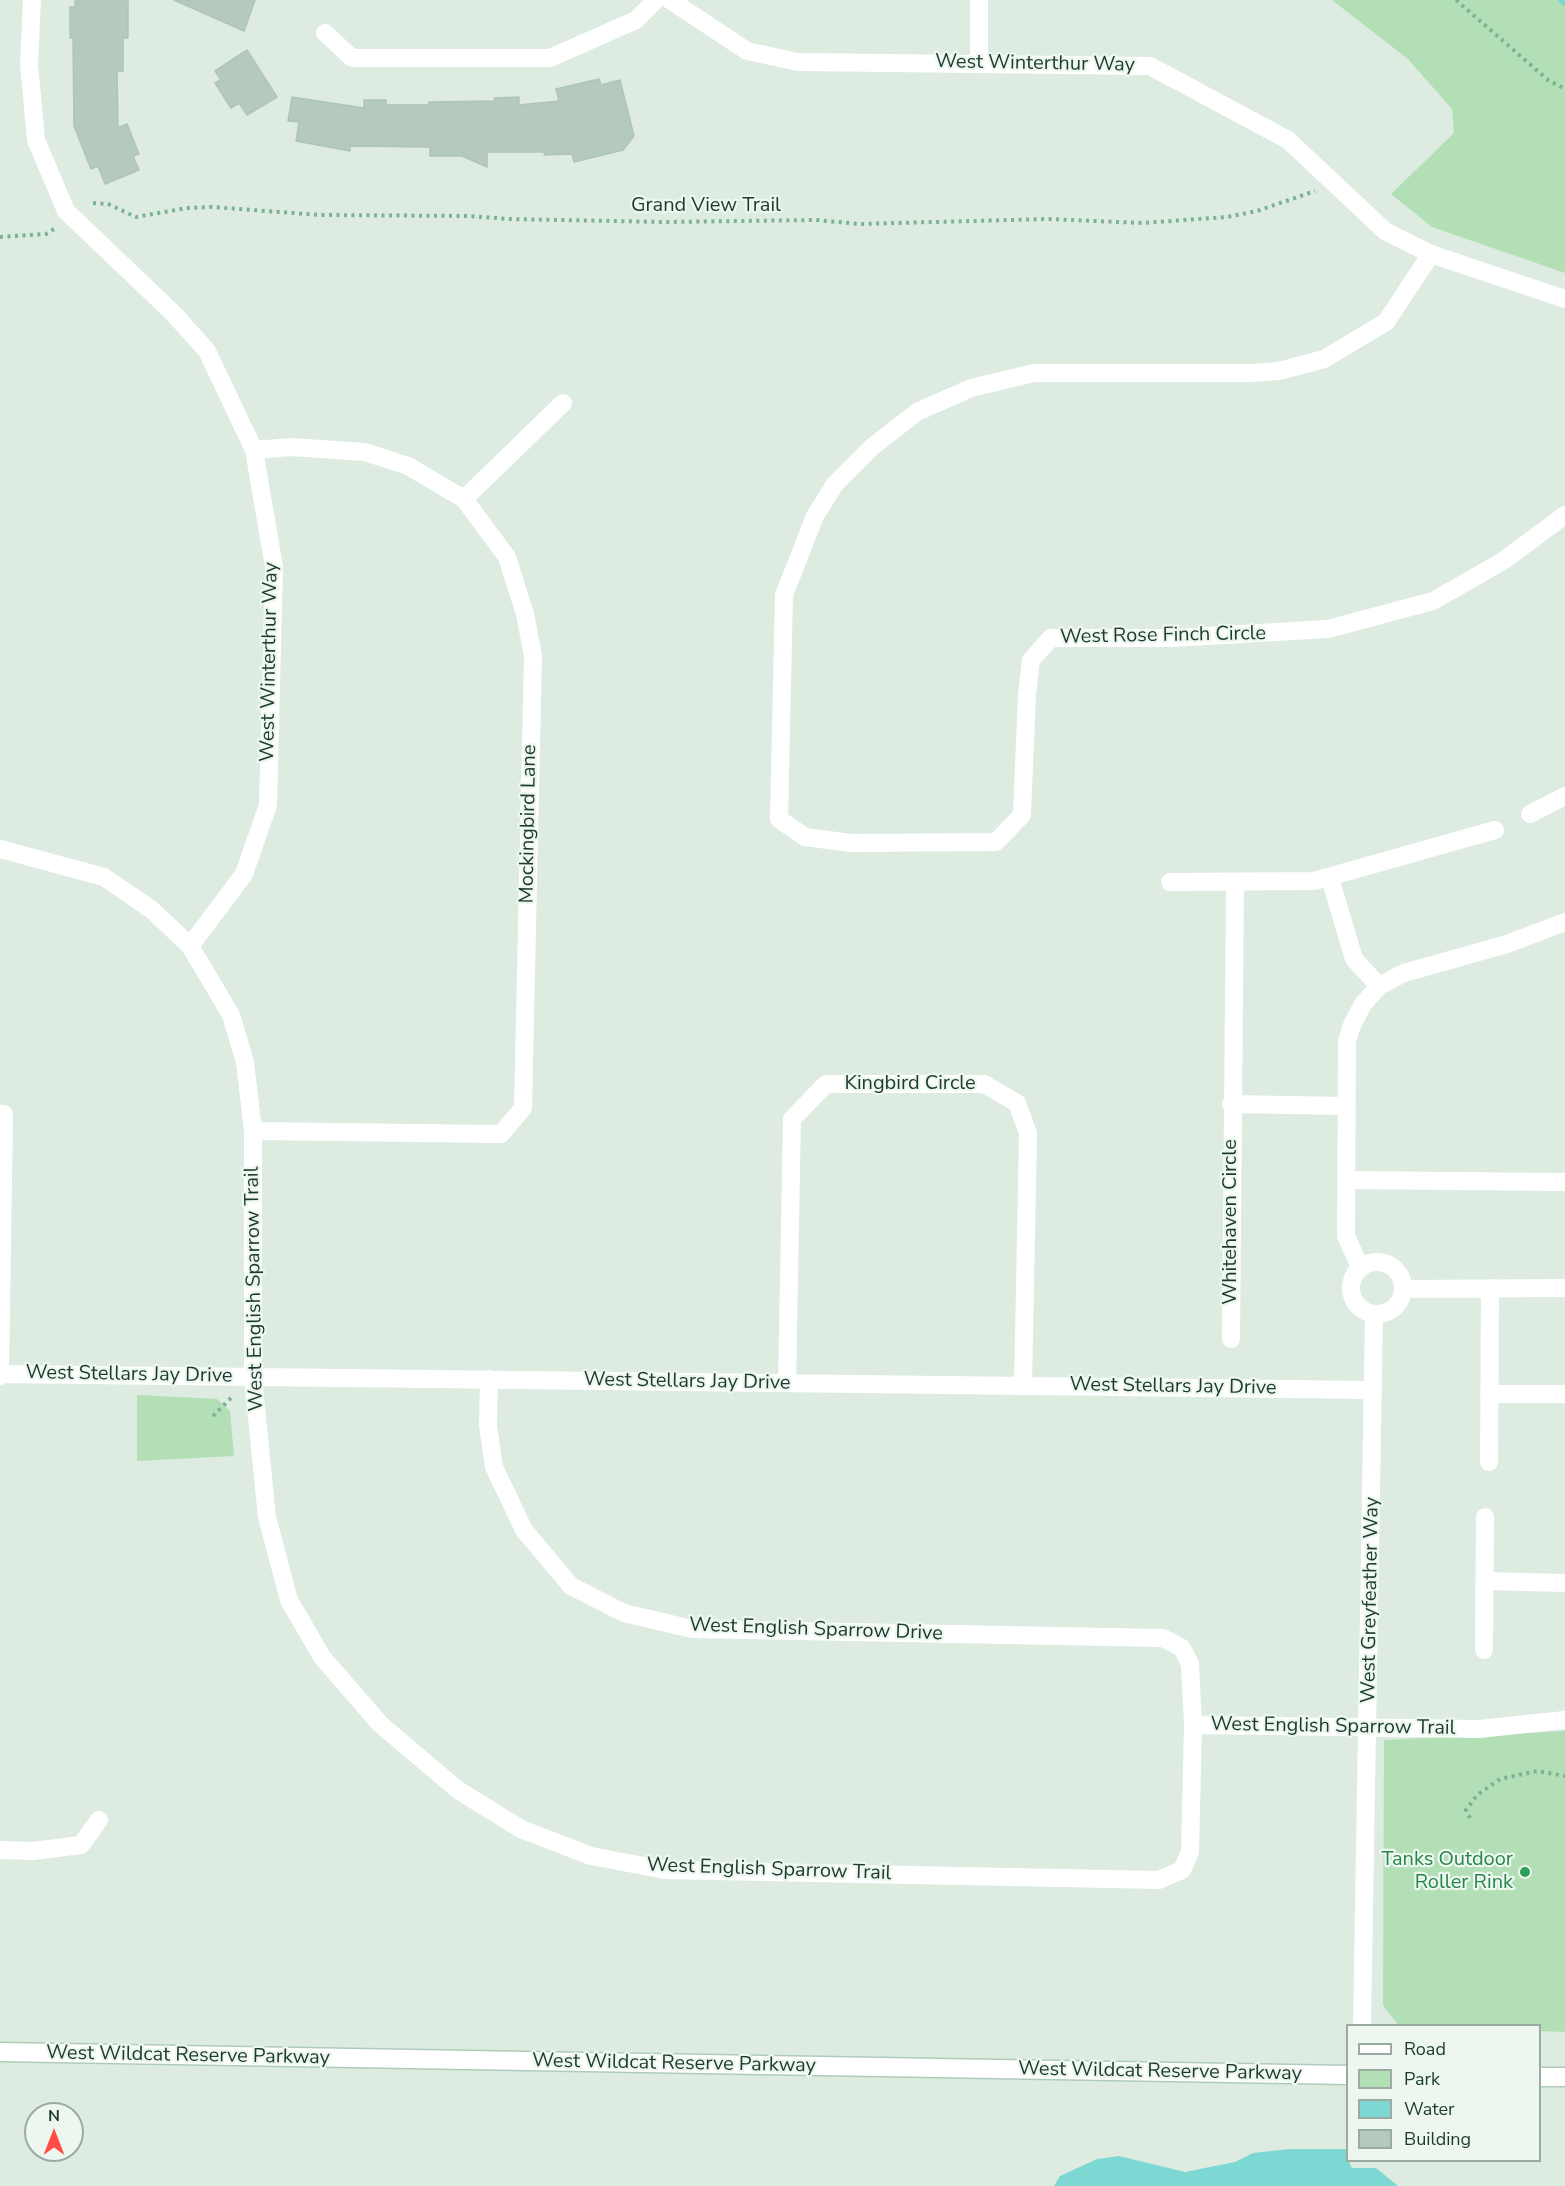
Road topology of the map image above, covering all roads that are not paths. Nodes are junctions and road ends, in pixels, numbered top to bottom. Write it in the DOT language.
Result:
graph roads {
  1 [pos="32,0"];
  2 [pos="656,0"];
  3 [pos="670,0"];
  4 [pos="979,0"];
  5 [pos="325,33"];
  6 [pos="979,62"];
  7 [pos="1431,254"];
  8 [pos="1565,299"];
  9 [pos="563,403"];
  10 [pos="254,450"];
  11 [pos="465,499"];
  12 [pos="1565,515"];
  13 [pos="1565,796"];
  14 [pos="1530,814"];
  15 [pos="1495,830"];
  16 [pos="0,849"];
  17 [pos="1330,878"];
  18 [pos="1170,882"];
  19 [pos="1235,882"];
  20 [pos="1565,922"];
  21 [pos="190,946"];
  22 [pos="1379,986"];
  23 [pos="1231,1104"];
  24 [pos="1346,1106"];
  25 [pos="0,1114"];
  26 [pos="253,1131"];
  27 [pos="1346,1180"];
  28 [pos="1565,1182"];
  29 [pos="1360,1267"];
  30 [pos="1490,1288"];
  31 [pos="1565,1288"];
  32 [pos="1403,1289"];
  33 [pos="1374,1314"];
  34 [pos="1231,1339"];
  35 [pos="1,1375"];
  36 [pos="253,1377"];
  37 [pos="489,1379"];
  38 [pos="787,1383"];
  39 [pos="1023,1386"];
  40 [pos="1373,1390"];
  41 [pos="1489,1394"];
  42 [pos="1565,1394"];
  43 [pos="1489,1462"];
  44 [pos="1485,1517"];
  45 [pos="1485,1581"];
  46 [pos="1565,1582"];
  47 [pos="1484,1650"];
  48 [pos="1565,1720"];
  49 [pos="1192,1725"];
  50 [pos="1369,1727"];
  51 [pos="99,1820"];
  52 [pos="0,1850"];
  53 [pos="1362,2024"];
  54 [pos="0,2052"];
  55 [pos="1346,2074"];
  56 [pos="1541,2077"];
  57 [pos="1565,2077"];
  1 -- 10 [label="street, West Winterthur Way"];
  2 -- 5 [label="street"];
  3 -- 6 [label="street, West Winterthur Way"];
  4 -- 6 [label="street"];
  6 -- 7 [label="street, West Winterthur Way"];
  7 -- 8 [label="street, West Winterthur Way"];
  7 -- 12 [label="street, West Rose Finch Circle"];
  9 -- 11 [label="street"];
  10 -- 11 [label="street, Mockingbird Lane"];
  10 -- 21 [label="street, West Winterthur Way"];
  11 -- 26 [label="street, Mockingbird Lane"];
  13 -- 14 [label="street"];
  15 -- 17 [label="street"];
  16 -- 21 [label="street, West English Sparrow Trail"];
  17 -- 19 [label="street"];
  17 -- 22 [label="street"];
  18 -- 19 [label="street"];
  19 -- 23 [label="street, Whitehaven Circle"];
  20 -- 22 [label="street"];
  21 -- 26 [label="street, West English Sparrow Trail"];
  22 -- 24 [label="street"];
  23 -- 24 [label="street"];
  23 -- 34 [label="street, Whitehaven Circle"];
  24 -- 27 [label="street"];
  25 -- 35 [label="street"];
  26 -- 36 [label="street, West English Sparrow Trail"];
  27 -- 28 [label="street"];
  27 -- 29 [label="street"];
  29 -- 32 [label="street"];
  29 -- 33 [label="street"];
  30 -- 31 [label="street"];
  30 -- 32 [label="street"];
  30 -- 41 [label="street"];
  32 -- 33 [label="street"];
  33 -- 40 [label="street"];
  35 -- 36 [label="street, West Stellars Jay Drive"];
  36 -- 37 [label="street, West Stellars Jay Drive"];
  36 -- 49 [label="street, West English Sparrow Trail"];
  37 -- 38 [label="street, West Stellars Jay Drive"];
  37 -- 49 [label="street, West English Sparrow Drive"];
  38 -- 39 [label="street, West Stellars Jay Drive"];
  38 -- 39 [label="street, Kingbird Circle"];
  39 -- 40 [label="street, West Stellars Jay Drive"];
  40 -- 50 [label="street, West Greyfeather Way"];
  41 -- 42 [label="street"];
  41 -- 43 [label="street"];
  44 -- 45 [label="street"];
  45 -- 46 [label="street"];
  45 -- 47 [label="street"];
  48 -- 50 [label="street, West English Sparrow Trail"];
  49 -- 50 [label="street, West English Sparrow Trail"];
  50 -- 53 [label="street, West Greyfeather Way"];
  51 -- 52 [label="street"];
  54 -- 55 [label="street, West Wildcat Reserve Parkway"];
  56 -- 57 [label="street"];
}
